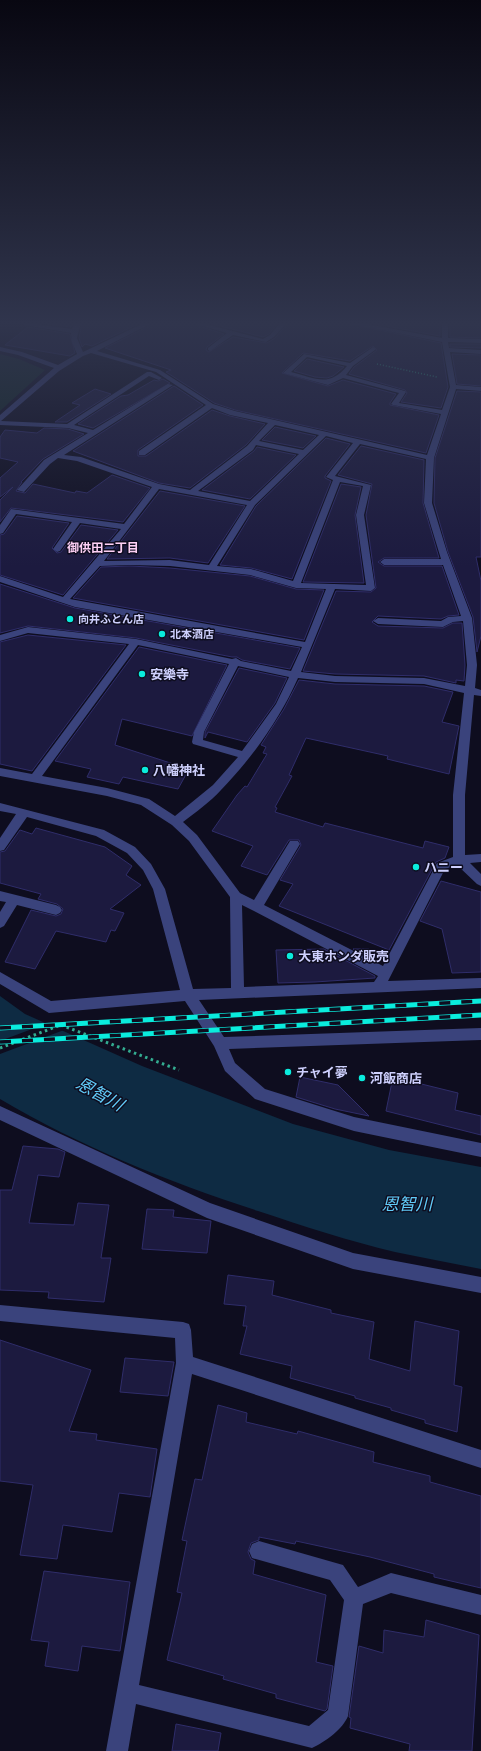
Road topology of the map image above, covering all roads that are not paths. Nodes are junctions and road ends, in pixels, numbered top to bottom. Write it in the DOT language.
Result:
graph roads {
  1 [pos="18,404"];
  2 [pos="102,404"];
  3 [pos="141,404"];
  4 [pos="395,404"];
  5 [pos="446,404"];
  6 [pos="211,405"];
  7 [pos="444,412"];
  8 [pos="0,419"];
  9 [pos="273,422"];
  10 [pos="0,423"];
  11 [pos="68,426"];
  12 [pos="95,433"];
  13 [pos="324,434"];
  14 [pos="254,442"];
  15 [pos="358,442"];
  16 [pos="142,452"];
  17 [pos="304,453"];
  18 [pos="57,456"];
  19 [pos="430,458"];
  20 [pos="336,479"];
  21 [pos="157,486"];
  22 [pos="20,490"];
  23 [pos="192,492"];
  24 [pos="252,504"];
  25 [pos="78,520"];
  26 [pos="126,527"];
  27 [pos="0,531"];
  28 [pos="57,549"];
  29 [pos="384,562"];
  30 [pos="446,562"];
  31 [pos="97,564"];
  32 [pos="212,567"];
  33 [pos="0,579"];
  34 [pos="296,585"];
  35 [pos="332,586"];
  36 [pos="65,600"];
  37 [pos="467,618"];
  38 [pos="378,621"];
  39 [pos="0,638"];
  40 [pos="136,642"];
  41 [pos="308,645"];
  42 [pos="236,661"];
  43 [pos="295,675"];
  44 [pos="468,690"];
  45 [pos="481,693"];
  46 [pos="245,755"];
  47 [pos="0,772"];
  48 [pos="34,779"];
  49 [pos="0,808"];
  50 [pos="24,812"];
  51 [pos="176,822"];
  52 [pos="294,844"];
  53 [pos="0,847"];
  54 [pos="481,858"];
  55 [pos="459,860"];
  56 [pos="481,881"];
  57 [pos="0,896"];
  58 [pos="236,896"];
  59 [pos="14,900"];
  60 [pos="256,907"];
  61 [pos="56,910"];
  62 [pos="0,923"];
  63 [pos="386,974"];
  64 [pos="0,977"];
  65 [pos="481,983"];
  66 [pos="377,988"];
  67 [pos="238,993"];
  68 [pos="188,995"];
  69 [pos="481,1034"];
  70 [pos="220,1043"];
  71 [pos="0,1113"];
  72 [pos="481,1150"];
  73 [pos="481,1285"];
  74 [pos="0,1313"];
  75 [pos="185,1363"];
  76 [pos="481,1459"];
  77 [pos="258,1551"];
  78 [pos="354,1598"];
  79 [pos="481,1605"];
  80 [pos="127,1692"];
  81 [pos="116,1751"];
  1 -- 8 [label="street"];
  2 -- 11 [label="street"];
  3 -- 12 [label="street"];
  4 -- 7 [label="street"];
  5 -- 7 [label="street"];
  6 -- 9 [label="street"];
  6 -- 16 [label="street"];
  7 -- 19 [label="street"];
  9 -- 13 [label="street"];
  9 -- 14 [label="street"];
  10 -- 11 [label="street"];
  11 -- 12 [label="street"];
  12 -- 18 [label="street"];
  13 -- 15 [label="street"];
  13 -- 17 [label="street"];
  14 -- 17 [label="street"];
  14 -- 23 [label="street"];
  15 -- 19 [label="street"];
  15 -- 20 [label="street"];
  17 -- 24 [label="street"];
  18 -- 21 [label="street"];
  18 -- 22 [label="street"];
  19 -- 30 [label="street"];
  20 -- 34 [label="street"];
  20 -- 35 [label="street"];
  21 -- 23 [label="street"];
  21 -- 26 [label="street"];
  23 -- 24 [label="street"];
  24 -- 32 [label="street"];
  25 -- 26 [label="street"];
  25 -- 27 [label="street"];
  25 -- 28 [label="street"];
  26 -- 31 [label="street"];
  29 -- 30 [label="street"];
  30 -- 37 [label="street"];
  31 -- 32 [label="street"];
  31 -- 36 [label="street"];
  32 -- 34 [label="street"];
  33 -- 36 [label="street"];
  34 -- 35 [label="street"];
  35 -- 41 [label="street"];
  36 -- 41 [label="street"];
  37 -- 38 [label="street"];
  37 -- 44 [label="street"];
  39 -- 40 [label="street"];
  40 -- 42 [label="street"];
  40 -- 48 [label="street"];
  41 -- 43 [label="street"];
  42 -- 43 [label="street"];
  42 -- 46 [label="street"];
  43 -- 44 [label="street"];
  43 -- 46 [label="street"];
  44 -- 45 [label="street"];
  44 -- 55 [label="street"];
  46 -- 51 [label="street"];
  47 -- 48 [label="street"];
  48 -- 51 [label="street"];
  49 -- 50 [label="street"];
  50 -- 53 [label="street"];
  50 -- 68 [label="street"];
  51 -- 58 [label="street"];
  52 -- 60 [label="street"];
  54 -- 55 [label="street"];
  55 -- 56 [label="street"];
  55 -- 63 [label="street"];
  57 -- 59 [label="street"];
  58 -- 60 [label="street"];
  58 -- 67 [label="street"];
  59 -- 61 [label="street"];
  59 -- 62 [label="street"];
  60 -- 63 [label="street"];
  63 -- 66 [label="street"];
  64 -- 68 [label="street"];
  65 -- 66 [label="street"];
  66 -- 67 [label="street"];
  67 -- 68 [label="street"];
  68 -- 70 [label="street"];
  69 -- 70 [label="street"];
  70 -- 72 [label="street"];
  71 -- 73 [label="street"];
  74 -- 75 [label="street"];
  75 -- 76 [label="street"];
  75 -- 80 [label="street"];
  77 -- 78 [label="street"];
  78 -- 79 [label="street"];
  78 -- 80 [label="street"];
  80 -- 81 [label="street"];
}
